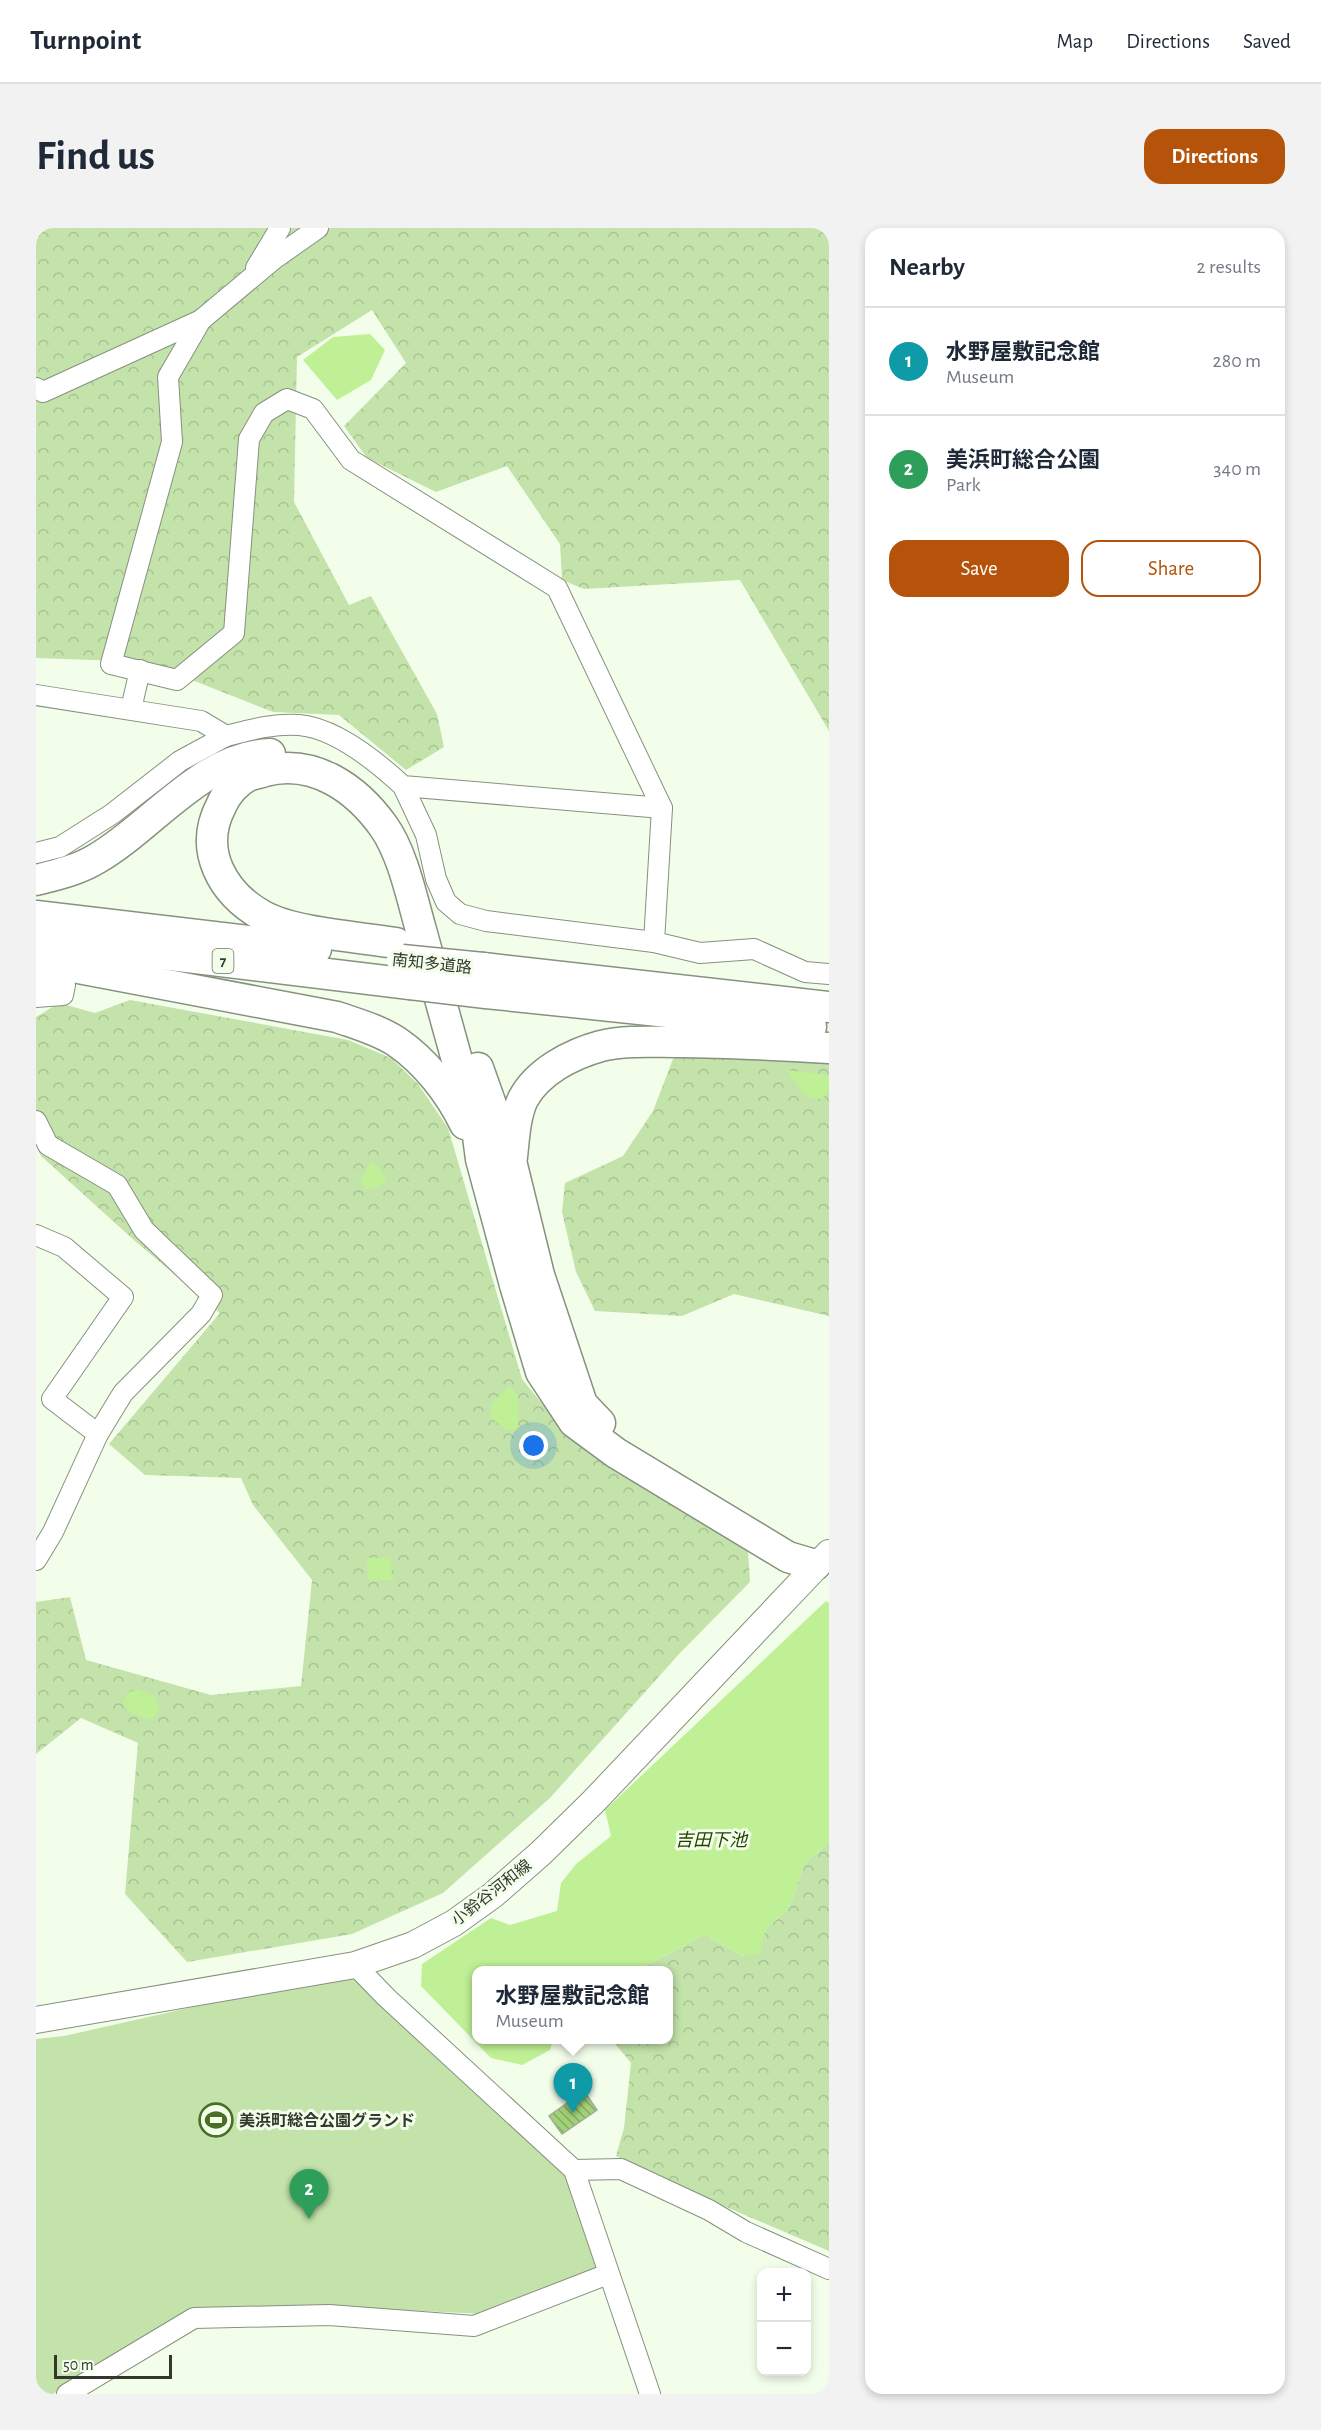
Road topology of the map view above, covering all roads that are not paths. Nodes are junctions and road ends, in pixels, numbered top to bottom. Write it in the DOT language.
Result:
graph roads {
  1 [pos="280,228"];
  2 [pos="318,228"];
  3 [pos="244,285"];
  4 [pos="201,320"];
  5 [pos="36,388"];
  6 [pos="140,670"];
  7 [pos="36,695"];
  8 [pos="131,709"];
  9 [pos="226,736"];
  10 [pos="403,786"];
  11 [pos="662,808"];
  12 [pos="36,853"];
  13 [pos="36,880"];
  14 [pos="36,916"];
  15 [pos="36,939"];
  16 [pos="654,942"];
  17 [pos="36,960"];
  18 [pos="403,962"];
  19 [pos="480,971"];
  20 [pos="829,974"];
  21 [pos="36,979"];
  22 [pos="36,997"];
  23 [pos="829,1007"];
  24 [pos="829,1029"];
  25 [pos="829,1048"];
  26 [pos="36,1121"];
  27 [pos="481,1160"];
  28 [pos="511,1161"];
  29 [pos="36,1235"];
  30 [pos="98,1434"];
  31 [pos="822,1559"];
  32 [pos="36,1560"];
  33 [pos="355,1965"];
  34 [pos="36,2020"];
  35 [pos="574,2170"];
  36 [pos="829,2269"];
  37 [pos="608,2274"];
  38 [pos="67,2394"];
  39 [pos="650,2394"];
  1 -- 3 [label="street"];
  2 -- 3 [label="street"];
  3 -- 4 [label="street"];
  4 -- 5 [label="street"];
  4 -- 6 [label="street"];
  6 -- 8 [label="street"];
  6 -- 11 [label="street"];
  7 -- 8 [label="street"];
  8 -- 9 [label="street"];
  9 -- 10 [label="street"];
  9 -- 12 [label="street"];
  10 -- 11 [label="street"];
  10 -- 16 [label="street"];
  11 -- 16 [label="street"];
  13 -- 28 [label="highway"];
  14 -- 18 [label="highway, 南知多道路 / 7"];
  15 -- 18 [label="highway, 南知多道路 / 7"];
  16 -- 20 [label="street"];
  17 -- 27 [label="highway"];
  18 -- 19 [label="highway, 南知多道路 / 7, bridge"];
  18 -- 27 [label="highway"];
  19 -- 23 [label="highway, 南知多道路 / 7"];
  19 -- 24 [label="highway, 南知多道路 / 7"];
  21 -- 22 [label="street"];
  25 -- 28 [label="highway"];
  26 -- 30 [label="street"];
  27 -- 31 [label="highway"];
  28 -- 31 [label="highway"];
  29 -- 30 [label="street"];
  30 -- 32 [label="street"];
  31 -- 33 [label="main road, 小鈴谷河和線"];
  33 -- 34 [label="main road, 小鈴谷河和線"];
  33 -- 35 [label="street"];
  35 -- 36 [label="street"];
  35 -- 37 [label="street"];
  37 -- 38 [label="street"];
  37 -- 39 [label="street"];
}
